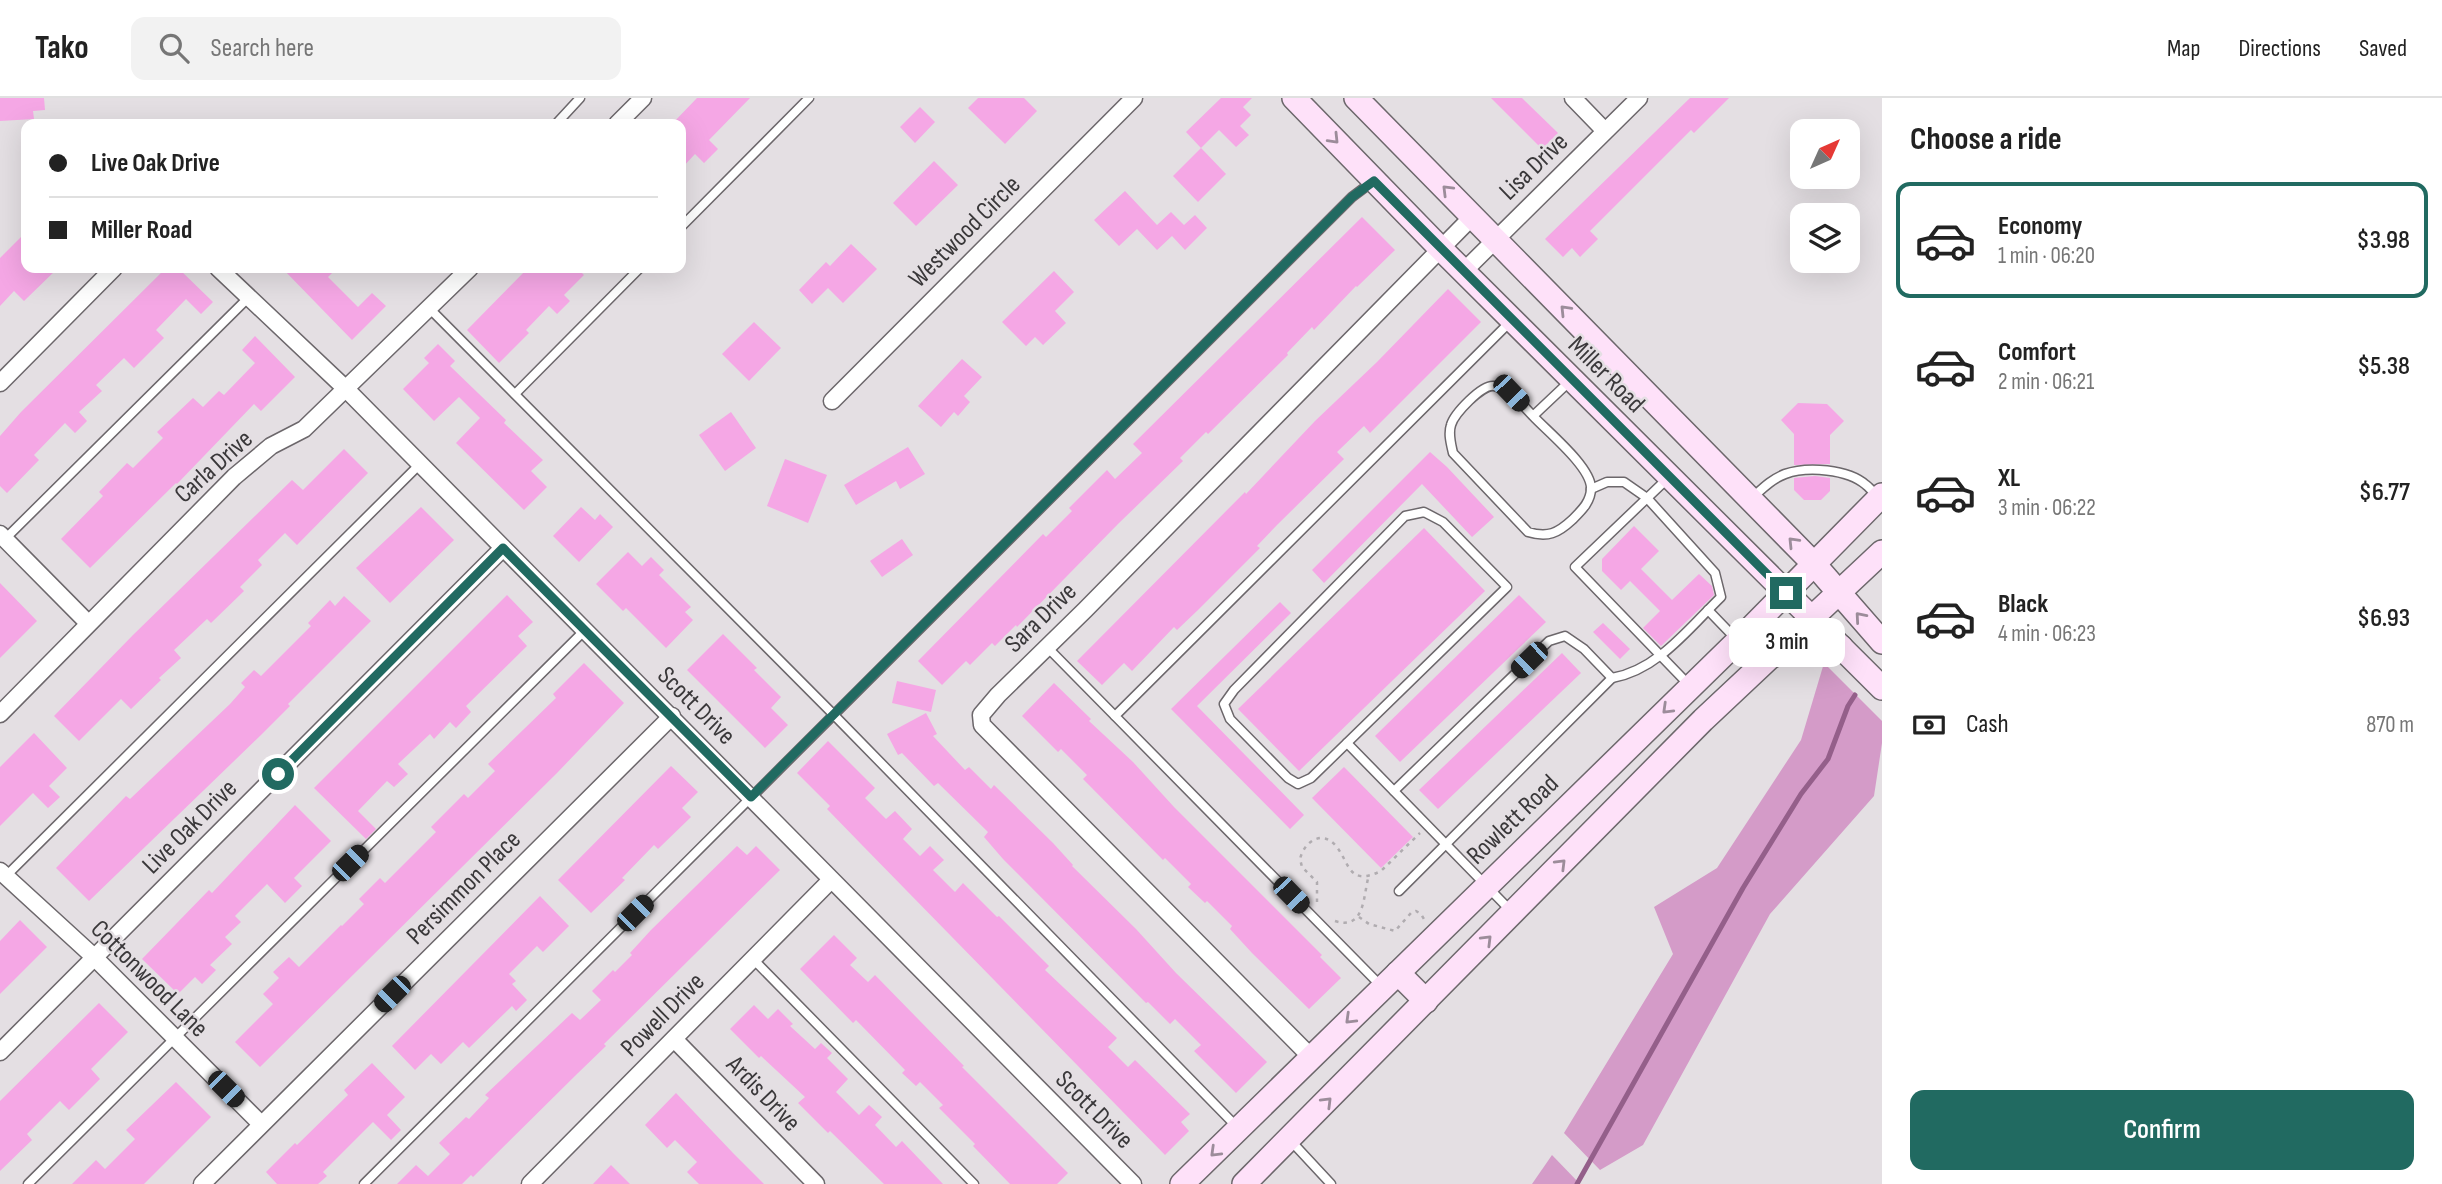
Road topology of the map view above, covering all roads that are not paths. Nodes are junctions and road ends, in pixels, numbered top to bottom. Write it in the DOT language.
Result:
graph roads {
  1 [pos="580,98"];
  2 [pos="643,98"];
  3 [pos="808,98"];
  4 [pos="1133,98"];
  5 [pos="1294,98"];
  6 [pos="1356,98"];
  7 [pos="1573,98"];
  8 [pos="1639,98"];
  9 [pos="561,119"];
  10 [pos="622,119"];
  11 [pos="1605,131"];
  12 [pos="1374,181"];
  13 [pos="1473,216"];
  14 [pos="686,222"];
  15 [pos="1495,239"];
  16 [pos="1441,249"];
  17 [pos="1464,271"];
  18 [pos="109,273"];
  19 [pos="223,273"];
  20 [pos="465,273"];
  21 [pos="635,273"];
  22 [pos="249,297"];
  23 [pos="429,308"];
  24 [pos="1512,320"];
  25 [pos="1572,380"];
  26 [pos="0,383"];
  27 [pos="346,389"];
  28 [pos="515,394"];
  29 [pos="832,401"];
  30 [pos="1533,416"];
  31 [pos="420,464"];
  32 [pos="1669,477"];
  33 [pos="1591,489"];
  34 [pos="1881,497"];
  35 [pos="1647,498"];
  36 [pos="1751,499"];
  37 [pos="2,537"];
  38 [pos="503,548"];
  39 [pos="1882,551"];
  40 [pos="1814,564"];
  41 [pos="1786,593"];
  42 [pos="1839,593"];
  43 [pos="1708,610"];
  44 [pos="1812,617"];
  45 [pos="88,622"];
  46 [pos="585,629"];
  47 [pos="1738,640"];
  48 [pos="1882,642"];
  49 [pos="1047,647"];
  50 [pos="1842,647"];
  51 [pos="1661,656"];
  52 [pos="1771,656"];
  53 [pos="1612,678"];
  54 [pos="1691,687"];
  55 [pos="1882,688"];
  56 [pos="5,705"];
  57 [pos="834,715"];
  58 [pos="672,716"];
  59 [pos="1115,716"];
  60 [pos="1347,743"];
  61 [pos="1394,791"];
  62 [pos="751,797"];
  63 [pos="1446,844"];
  64 [pos="2,876"];
  65 [pos="831,880"];
  66 [pos="1486,886"];
  67 [pos="1399,891"];
  68 [pos="1513,913"];
  69 [pos="93,957"];
  70 [pos="753,959"];
  71 [pos="1390,980"];
  72 [pos="1426,1001"];
  73 [pos="174,1037"];
  74 [pos="674,1039"];
  75 [pos="0,1052"];
  76 [pos="1311,1057"];
  77 [pos="261,1124"];
  78 [pos="1239,1129"];
  79 [pos="1289,1139"];
  80 [pos="28,1184"];
  81 [pos="202,1184"];
  82 [pos="364,1184"];
  83 [pos="530,1184"];
  84 [pos="816,1184"];
  85 [pos="974,1184"];
  86 [pos="1133,1184"];
  87 [pos="1182,1184"];
  88 [pos="1244,1184"];
  89 [pos="1331,1184"];
  1 -- 9 [label="lane"];
  2 -- 10 [label="street"];
  3 -- 14 [label="lane"];
  4 -- 29 [label="street, Westwood Circle"];
  5 -- 12 [label="main road, Miller Road, one-way"];
  13 -- 6 [label="main road, Miller Road, one-way"];
  7 -- 11 [label="street"];
  8 -- 11 [label="street, Lisa Drive"];
  11 -- 15 [label="street, Lisa Drive"];
  12 -- 16 [label="main road, Miller Road"];
  12 -- 57 [label="lane"];
  13 -- 15 [label="main road, Miller Road"];
  13 -- 16 [label="street, Sara Drive"];
  15 -- 17 [label="street, Lisa Drive"];
  36 -- 15 [label="main road, Miller Road, one-way"];
  16 -- 17 [label="main road, Miller Road"];
  16 -- 49 [label="street, Sara Drive"];
  17 -- 24 [label="main road, Miller Road"];
  18 -- 26 [label="street"];
  19 -- 22 [label="street, Scott Drive"];
  20 -- 23 [label="street, Carla Drive"];
  21 -- 28 [label="lane"];
  22 -- 27 [label="street, Scott Drive"];
  22 -- 37 [label="lane"];
  23 -- 27 [label="street, Carla Drive"];
  23 -- 28 [label="lane"];
  24 -- 25 [label="main road, Miller Road"];
  24 -- 59 [label="lane"];
  25 -- 30 [label="lane"];
  25 -- 32 [label="main road, Miller Road"];
  27 -- 31 [label="street, Scott Drive"];
  27 -- 45 [label="street, Carla Drive"];
  28 -- 57 [label="lane"];
  30 -- 33 [label="lane"];
  30 -- 33 [label="lane"];
  31 -- 38 [label="street, Scott Drive"];
  31 -- 64 [label="lane"];
  32 -- 35 [label="lane"];
  32 -- 41 [label="main road, Miller Road"];
  33 -- 35 [label="lane"];
  34 -- 36 [label="lane"];
  34 -- 40 [label="main road, Rowlett Road"];
  35 -- 43 [label="lane"];
  35 -- 51 [label="lane"];
  40 -- 36 [label="main road, Miller Road, one-way"];
  37 -- 45 [label="street"];
  38 -- 46 [label="street, Scott Drive"];
  38 -- 69 [label="street, Live Oak Drive"];
  39 -- 42 [label="main road"];
  40 -- 41 [label="main road, Rowlett Road"];
  40 -- 42 [label="main road, Miller Road"];
  41 -- 44 [label="main road, Miller Road"];
  41 -- 47 [label="main road, Rowlett Road"];
  42 -- 44 [label="main road"];
  48 -- 42 [label="main road, Miller Road, one-way"];
  43 -- 47 [label="lane"];
  43 -- 51 [label="lane"];
  44 -- 50 [label="main road, Miller Road"];
  44 -- 52 [label="main road"];
  45 -- 56 [label="street, Carla Drive"];
  46 -- 58 [label="street, Scott Drive"];
  46 -- 73 [label="lane"];
  47 -- 54 [label="main road, Rowlett Road"];
  49 -- 59 [label="lane"];
  49 -- 76 [label="street, Sara Drive"];
  50 -- 52 [label="main road"];
  50 -- 55 [label="main road, Miller Road"];
  51 -- 53 [label="lane"];
  51 -- 54 [label="lane"];
  68 -- 52 [label="main road, one-way"];
  53 -- 61 [label="lane"];
  53 -- 63 [label="lane"];
  54 -- 66 [label="main road, Rowlett Road, one-way"];
  57 -- 62 [label="lane"];
  57 -- 78 [label="lane"];
  58 -- 62 [label="street, Scott Drive"];
  58 -- 77 [label="street, Persimmon Place"];
  59 -- 71 [label="lane"];
  60 -- 60 [label="lane"];
  60 -- 61 [label="lane"];
  61 -- 63 [label="lane"];
  62 -- 65 [label="street, Scott Drive"];
  62 -- 82 [label="lane"];
  63 -- 66 [label="lane"];
  63 -- 67 [label="lane"];
  64 -- 69 [label="street, Cottonwood Lane"];
  65 -- 70 [label="street, Powell Drive"];
  65 -- 86 [label="street, Scott Drive"];
  66 -- 68 [label="lane"];
  66 -- 71 [label="main road, Rowlett Road"];
  72 -- 68 [label="main road, one-way"];
  69 -- 73 [label="street, Cottonwood Lane"];
  69 -- 75 [label="street, Live Oak Drive"];
  70 -- 74 [label="street, Powell Drive"];
  70 -- 85 [label="lane"];
  71 -- 72 [label="main road"];
  71 -- 76 [label="main road, Rowlett Road, one-way"];
  79 -- 72 [label="main road, one-way"];
  73 -- 77 [label="street, Cottonwood Lane"];
  73 -- 80 [label="lane"];
  74 -- 83 [label="street, Powell Drive"];
  74 -- 84 [label="street, Ardis Drive"];
  76 -- 78 [label="main road, Rowlett Road"];
  77 -- 81 [label="street, Persimmon Place"];
  78 -- 87 [label="main road, Rowlett Road, one-way"];
  79 -- 88 [label="main road"];
  79 -- 89 [label="lane"];
}
